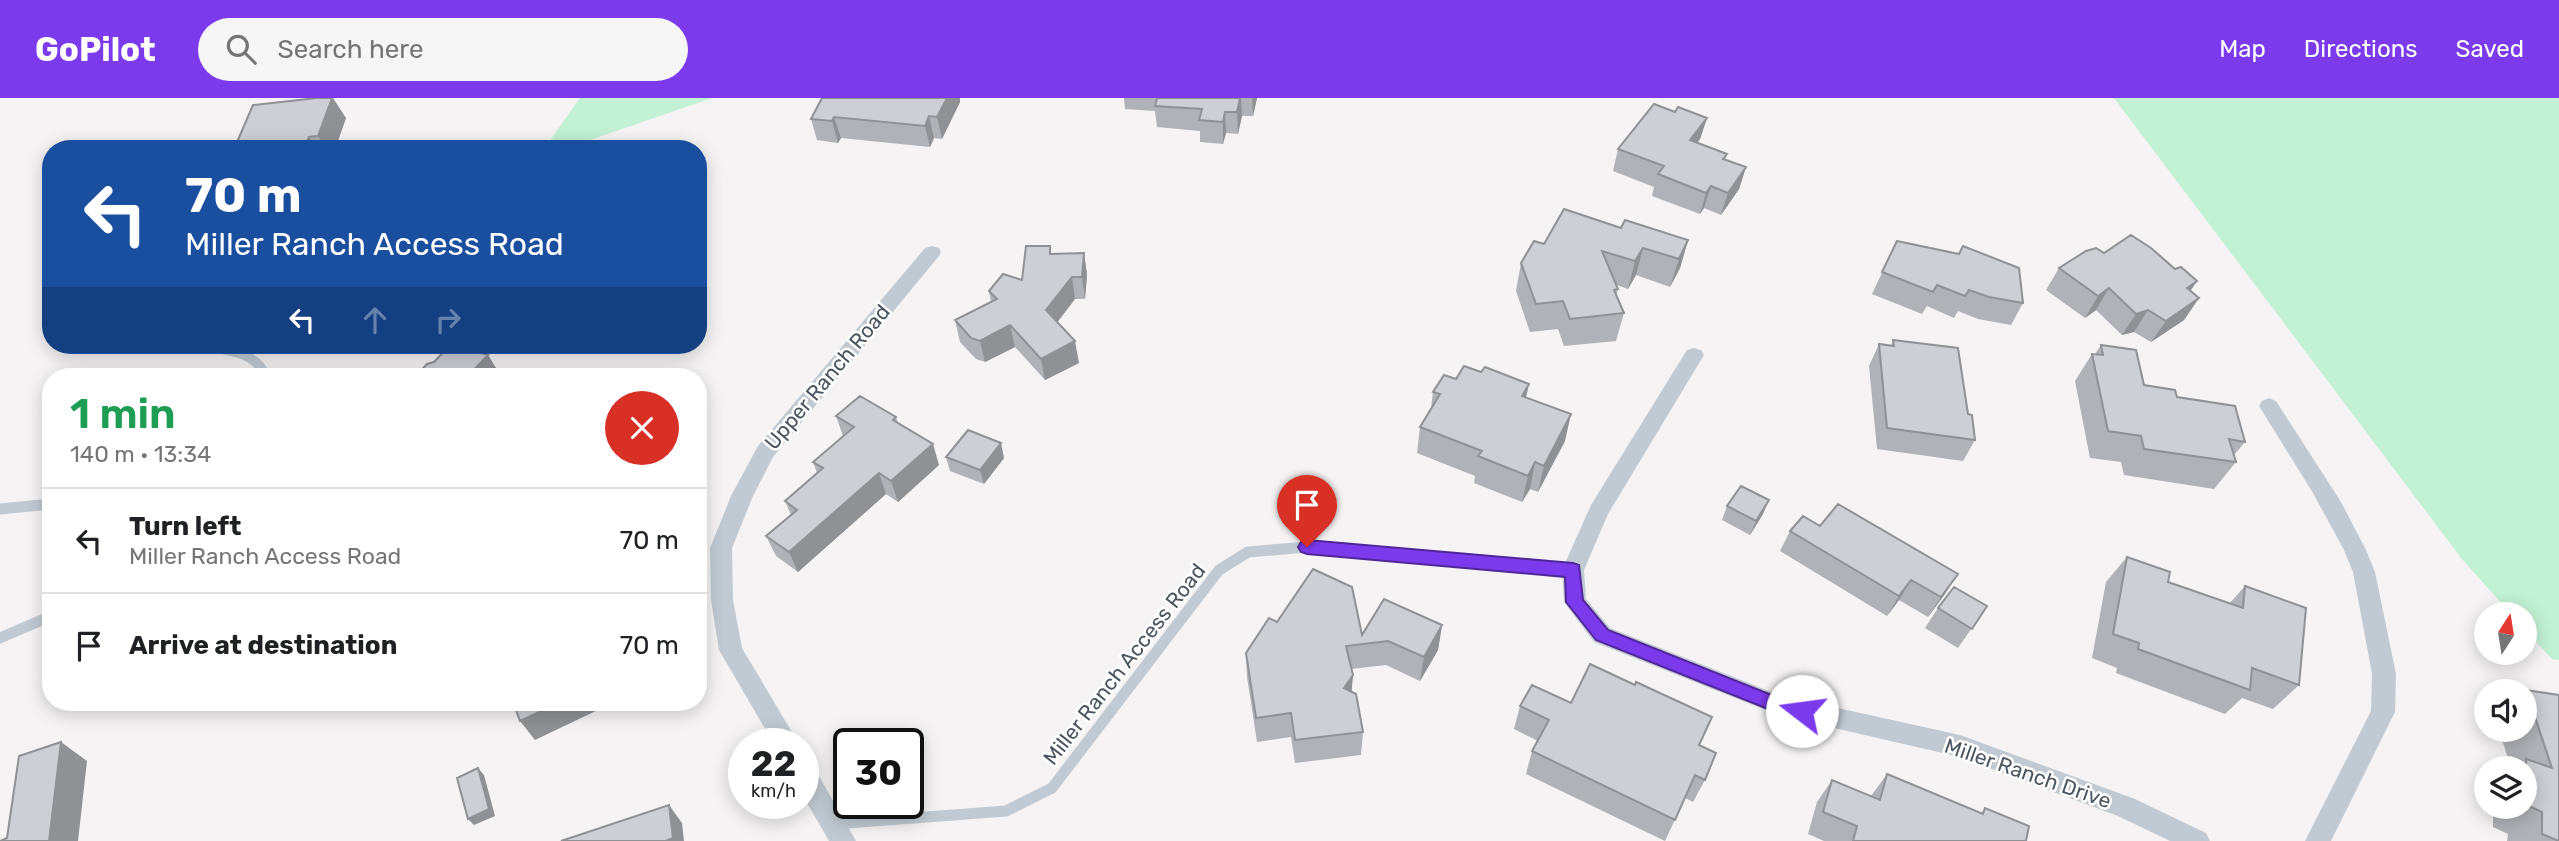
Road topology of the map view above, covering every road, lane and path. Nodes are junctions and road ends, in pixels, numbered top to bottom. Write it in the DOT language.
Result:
graph roads {
  1 [pos="932,252"];
  2 [pos="237,354"];
  3 [pos="1694,355"];
  4 [pos="264,368"];
  5 [pos="2269,406"];
  6 [pos="42,505"];
  7 [pos="0,509"];
  8 [pos="1573,570"];
  9 [pos="42,620"];
  10 [pos="0,638"];
  11 [pos="777,728"];
  12 [pos="819,799"];
  13 [pos="839,832"];
  14 [pos="2197,841"];
  15 [pos="2318,841"];
  1 -- 11 [label="street, Upper Ranch Road"];
  2 -- 4 [label="lane"];
  3 -- 8 [label="street"];
  5 -- 15 [label="street"];
  6 -- 7 [label="lane"];
  8 -- 13 [label="lane, Miller Ranch Access Road"];
  8 -- 14 [label="street, Miller Ranch Drive"];
  9 -- 10 [label="lane"];
  12 -- 13 [label="street"];
}
